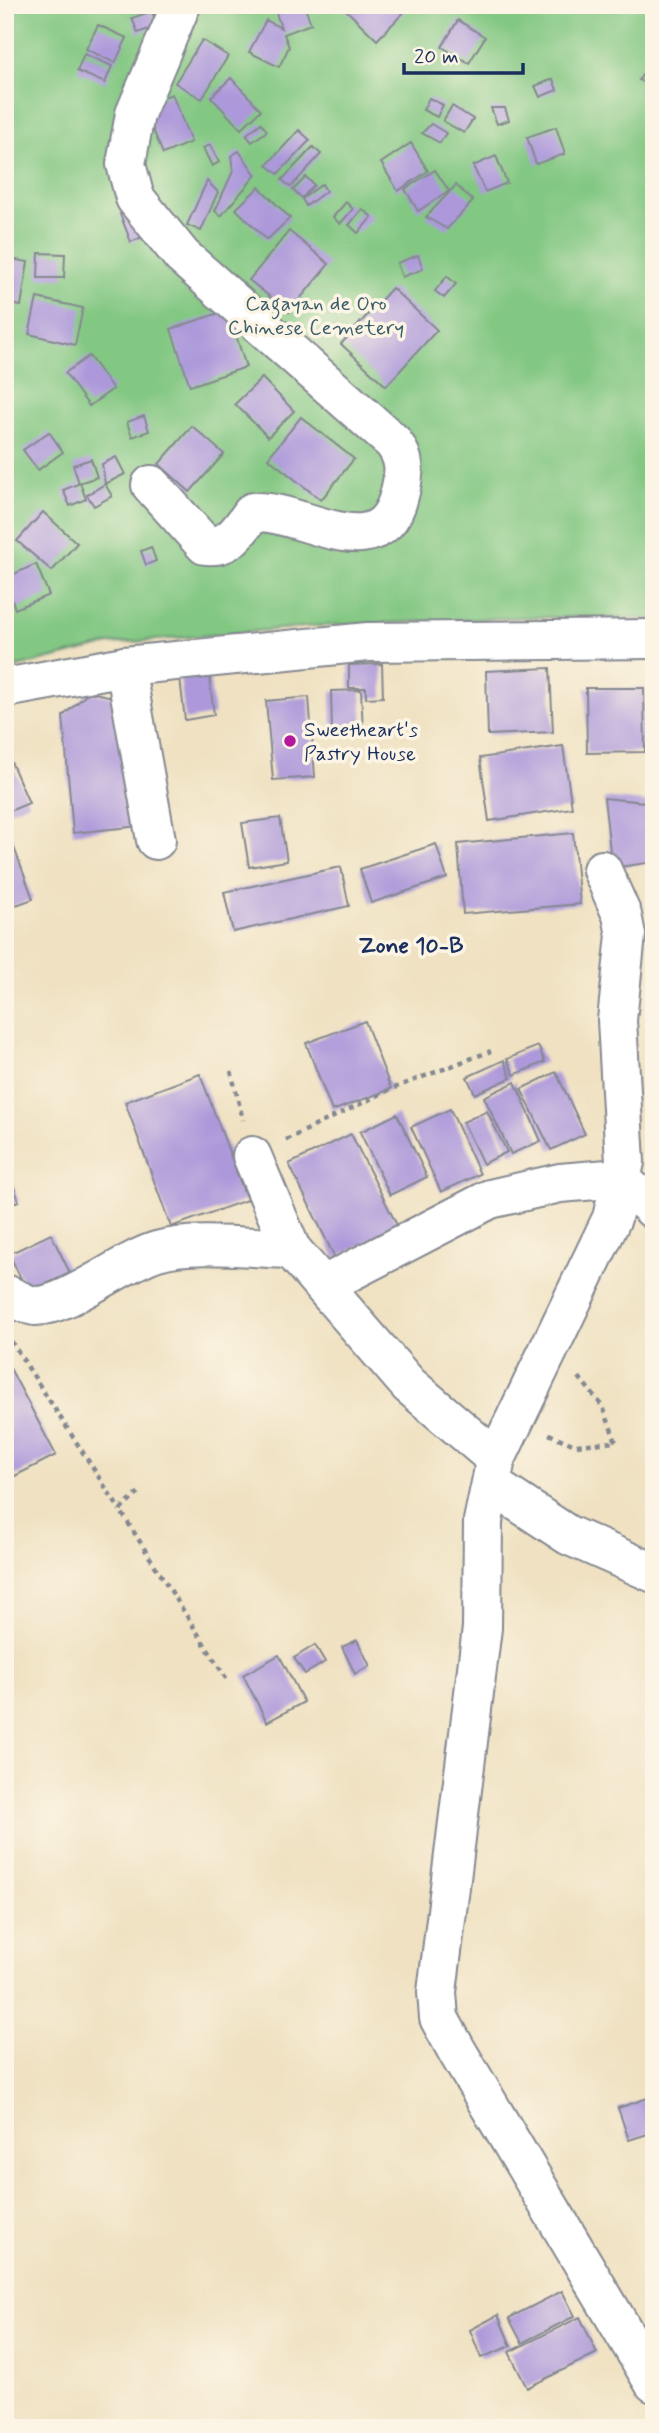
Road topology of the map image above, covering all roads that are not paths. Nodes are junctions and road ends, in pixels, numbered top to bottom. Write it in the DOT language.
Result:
graph roads {
  1 [pos="181,5"];
  2 [pos="151,485"];
  3 [pos="654,639"];
  4 [pos="125,666"];
  5 [pos="5,688"];
  6 [pos="156,840"];
  7 [pos="602,870"];
  8 [pos="252,1156"];
  9 [pos="633,1166"];
  10 [pos="654,1210"];
  11 [pos="290,1249"];
  12 [pos="324,1285"];
  13 [pos="5,1294"];
  14 [pos="494,1472"];
  15 [pos="654,1573"];
  16 [pos="654,2383"];
  1 -- 2 [label="street"];
  3 -- 4 [label="street"];
  4 -- 5 [label="street"];
  4 -- 6 [label="street"];
  7 -- 9 [label="street"];
  8 -- 11 [label="street"];
  9 -- 10 [label="street"];
  9 -- 12 [label="street"];
  9 -- 14 [label="street"];
  11 -- 12 [label="street"];
  11 -- 13 [label="street"];
  12 -- 14 [label="street"];
  14 -- 15 [label="street"];
  14 -- 16 [label="street"];
}
